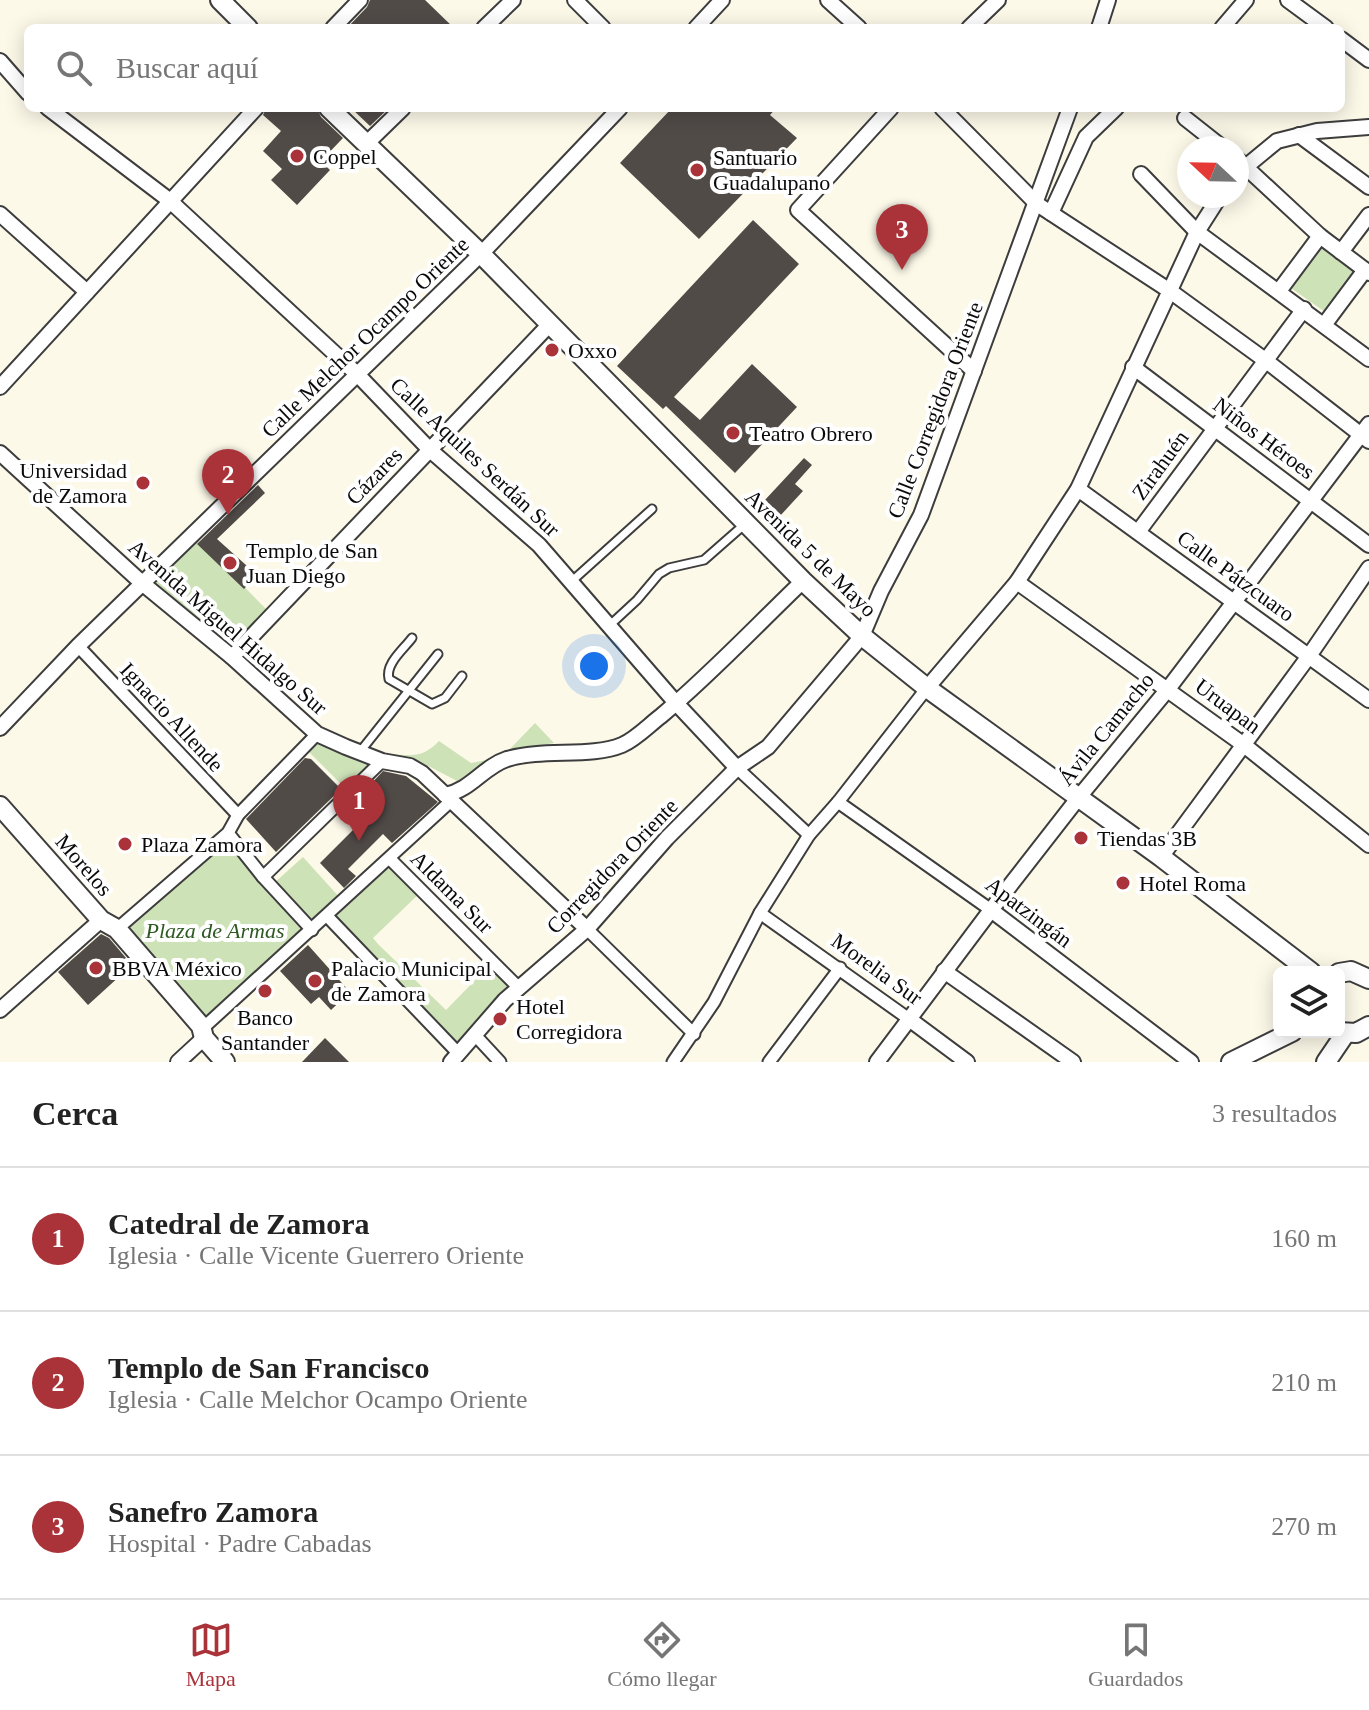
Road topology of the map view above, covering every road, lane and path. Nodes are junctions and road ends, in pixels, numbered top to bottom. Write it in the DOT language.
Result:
graph roads {
  1 [pos="360,0"];
  2 [pos="513,0"];
  3 [pos="575,0"];
  4 [pos="722,0"];
  5 [pos="828,0"];
  6 [pos="998,0"];
  7 [pos="1246,0"];
  8 [pos="1288,0"];
  9 [pos="1107,1"];
  10 [pos="225,2"];
  11 [pos="244,24"];
  12 [pos="337,24"];
  13 [pos="488,24"];
  14 [pos="599,24"];
  15 [pos="700,24"];
  16 [pos="855,24"];
  17 [pos="973,24"];
  18 [pos="1100,24"];
  19 [pos="1225,24"];
  20 [pos="1321,24"];
  21 [pos="1345,42"];
  22 [pos="1369,60"];
  23 [pos="0,61"];
  24 [pos="24,88"];
  25 [pos="53,112"];
  26 [pos="252,112"];
  27 [pos="333,112"];
  28 [pos="399,112"];
  29 [pos="616,112"];
  30 [pos="887,112"];
  31 [pos="946,112"];
  32 [pos="1069,112"];
  33 [pos="1112,112"];
  34 [pos="1185,118"];
  35 [pos="1369,127"];
  36 [pos="1299,135"];
  37 [pos="1208,136"];
  38 [pos="366,144"];
  39 [pos="1249,161"];
  40 [pos="1141,174"];
  41 [pos="1249,175"];
  42 [pos="1369,187"];
  43 [pos="169,200"];
  44 [pos="1037,204"];
  45 [pos="1212,208"];
  46 [pos="1051,213"];
  47 [pos="0,214"];
  48 [pos="1369,215"];
  49 [pos="1197,232"];
  50 [pos="1320,236"];
  51 [pos="1341,252"];
  52 [pos="481,254"];
  53 [pos="1367,272"];
  54 [pos="1170,291"];
  55 [pos="1279,291"];
  56 [pos="87,292"];
  57 [pos="1304,309"];
  58 [pos="549,325"];
  59 [pos="1324,325"];
  60 [pos="1369,359"];
  61 [pos="1265,360"];
  62 [pos="1133,367"];
  63 [pos="974,371"];
  64 [pos="358,375"];
  65 [pos="0,387"];
  66 [pos="1213,428"];
  67 [pos="1366,433"];
  68 [pos="430,450"];
  69 [pos="0,453"];
  70 [pos="1078,489"];
  71 [pos="1310,500"];
  72 [pos="652,509"];
  73 [pos="746,523"];
  74 [pos="1138,532"];
  75 [pos="1369,545"];
  76 [pos="1369,568"];
  77 [pos="572,581"];
  78 [pos="803,581"];
  79 [pos="1017,582"];
  80 [pos="142,583"];
  81 [pos="1233,602"];
  82 [pos="610,625"];
  83 [pos="862,636"];
  84 [pos="412,638"];
  85 [pos="78,646"];
  86 [pos="438,654"];
  87 [pos="1309,656"];
  88 [pos="232,657"];
  89 [pos="462,676"];
  90 [pos="927,688"];
  91 [pos="1168,689"];
  92 [pos="408,692"];
  93 [pos="1369,700"];
  94 [pos="676,703"];
  95 [pos="0,728"];
  96 [pos="317,734"];
  97 [pos="1244,745"];
  98 [pos="359,753"];
  99 [pos="382,761"];
  100 [pos="737,768"];
  101 [pos="448,797"];
  102 [pos="1079,797"];
  103 [pos="838,802"];
  104 [pos="0,806"];
  105 [pos="238,815"];
  106 [pos="228,833"];
  107 [pos="809,835"];
  108 [pos="1367,840"];
  109 [pos="1161,857"];
  110 [pos="390,859"];
  111 [pos="263,877"];
  112 [pos="991,910"];
  113 [pos="760,913"];
  114 [pos="327,916"];
  115 [pos="109,925"];
  116 [pos="587,929"];
  117 [pos="312,930"];
  118 [pos="1303,966"];
  119 [pos="840,968"];
  120 [pos="944,971"];
  121 [pos="1345,972"];
  122 [pos="1369,979"];
  123 [pos="519,988"];
  124 [pos="0,1010"];
  125 [pos="909,1019"];
  126 [pos="1369,1026"];
  127 [pos="1345,1033"];
  128 [pos="203,1034"];
  129 [pos="694,1034"];
  130 [pos="475,1035"];
  131 [pos="1280,1038"];
  132 [pos="1339,1038"];
  133 [pos="455,1058"];
  134 [pos="178,1062"];
  135 [pos="225,1062"];
  136 [pos="500,1062"];
  137 [pos="673,1062"];
  138 [pos="769,1062"];
  139 [pos="877,1062"];
  140 [pos="967,1062"];
  141 [pos="1073,1062"];
  142 [pos="1191,1062"];
  143 [pos="1231,1062"];
  144 [pos="1326,1062"];
  1 -- 12 [label="street"];
  2 -- 13 [label="street"];
  3 -- 14 [label="street"];
  4 -- 15 [label="street"];
  5 -- 16 [label="street"];
  6 -- 17 [label="street"];
  7 -- 19 [label="street"];
  8 -- 20 [label="street"];
  9 -- 18 [label="street"];
  10 -- 11 [label="street"];
  21 -- 22 [label="street"];
  23 -- 24 [label="street"];
  25 -- 43 [label="street, Calle Aquiles Serdán Sur"];
  26 -- 43 [label="street"];
  27 -- 38 [label="street, Avenida 5 de Mayo"];
  28 -- 38 [label="street"];
  29 -- 52 [label="street, Calle Melchor Ocampo Oriente"];
  30 -- 63 [label="street"];
  31 -- 44 [label="street"];
  32 -- 44 [label="street, Calle Corregidora Oriente"];
  33 -- 46 [label="street"];
  34 -- 37 [label="street"];
  35 -- 36 [label="street"];
  36 -- 39 [label="street"];
  36 -- 42 [label="street"];
  38 -- 52 [label="street, Avenida 5 de Mayo"];
  40 -- 49 [label="street"];
  41 -- 50 [label="street"];
  43 -- 56 [label="street"];
  43 -- 64 [label="street, Calle Aquiles Serdán Sur"];
  44 -- 46 [label="street"];
  44 -- 63 [label="street, Calle Corregidora Oriente"];
  45 -- 49 [label="street"];
  46 -- 54 [label="street"];
  47 -- 56 [label="street"];
  48 -- 51 [label="street"];
  49 -- 54 [label="street"];
  49 -- 55 [label="street"];
  50 -- 51 [label="street"];
  50 -- 55 [label="street"];
  51 -- 53 [label="street"];
  52 -- 58 [label="street, Avenida 5 de Mayo"];
  52 -- 64 [label="street, Calle Melchor Ocampo Oriente"];
  53 -- 59 [label="street"];
  54 -- 61 [label="street"];
  54 -- 62 [label="street"];
  55 -- 57 [label="street"];
  56 -- 65 [label="street"];
  57 -- 59 [label="street"];
  57 -- 61 [label="street, Zirahuén"];
  58 -- 68 [label="street, Cázares"];
  58 -- 73 [label="street, Avenida 5 de Mayo"];
  59 -- 60 [label="street"];
  61 -- 66 [label="street, Zirahuén"];
  61 -- 67 [label="street"];
  62 -- 66 [label="street, Niños Héroes"];
  62 -- 70 [label="street"];
  63 -- 83 [label="street, Calle Corregidora Oriente"];
  64 -- 68 [label="street, Calle Aquiles Serdán Sur"];
  64 -- 80 [label="street, Calle Melchor Ocampo Oriente"];
  66 -- 71 [label="street, Niños Héroes"];
  66 -- 74 [label="street, Zirahuén"];
  67 -- 71 [label="street, Ávila Camacho"];
  68 -- 77 [label="street, Calle Aquiles Serdán Sur"];
  68 -- 88 [label="street, Cázares"];
  69 -- 80 [label="street, Avenida Miguel Hidalgo Sur"];
  70 -- 74 [label="street, Calle Pátzcuaro"];
  70 -- 79 [label="street"];
  71 -- 75 [label="street, Niños Héroes"];
  71 -- 81 [label="street, Ávila Camacho"];
  72 -- 77 [label="lane"];
  73 -- 78 [label="street, Avenida 5 de Mayo"];
  73 -- 82 [label="lane"];
  74 -- 81 [label="street, Calle Pátzcuaro"];
  76 -- 87 [label="street"];
  77 -- 82 [label="street, Calle Aquiles Serdán Sur"];
  78 -- 83 [label="street, Avenida 5 de Mayo"];
  78 -- 94 [label="street"];
  79 -- 90 [label="street"];
  79 -- 91 [label="street, Uruapan"];
  80 -- 85 [label="street, Calle Melchor Ocampo Oriente"];
  80 -- 88 [label="street, Avenida Miguel Hidalgo Sur"];
  81 -- 87 [label="street, Calle Pátzcuaro"];
  81 -- 91 [label="street, Ávila Camacho"];
  82 -- 94 [label="street, Calle Aquiles Serdán Sur"];
  83 -- 90 [label="street, Avenida 5 de Mayo"];
  83 -- 100 [label="street, Calle Corregidora Oriente"];
  84 -- 92 [label="lane"];
  85 -- 95 [label="street, Calle Melchor Ocampo Oriente"];
  85 -- 105 [label="street, Ignacio Allende"];
  86 -- 92 [label="lane"];
  87 -- 93 [label="street, Calle Pátzcuaro"];
  87 -- 97 [label="street"];
  88 -- 96 [label="street, Avenida Miguel Hidalgo Sur"];
  89 -- 92 [label="lane"];
  90 -- 102 [label="street, Avenida 5 de Mayo"];
  90 -- 103 [label="street"];
  91 -- 97 [label="street, Uruapan"];
  91 -- 102 [label="street, Ávila Camacho"];
  92 -- 98 [label="lane"];
  94 -- 100 [label="street, Calle Aquiles Serdán Sur"];
  94 -- 101 [label="street"];
  96 -- 98 [label="street, Avenida Miguel Hidalgo Sur"];
  96 -- 105 [label="street"];
  97 -- 108 [label="street, Uruapan"];
  97 -- 109 [label="street"];
  98 -- 99 [label="street, Avenida Miguel Hidalgo Sur"];
  99 -- 101 [label="street, Avenida Miguel Hidalgo Sur"];
  99 -- 111 [label="street"];
  100 -- 107 [label="street, Calle Aquiles Serdán Sur"];
  100 -- 116 [label="street, Corregidora Oriente"];
  101 -- 110 [label="street"];
  101 -- 116 [label="street, Avenida Miguel Hidalgo Sur"];
  102 -- 109 [label="street, Avenida 5 de Mayo"];
  102 -- 112 [label="street, Ávila Camacho"];
  103 -- 107 [label="street"];
  103 -- 112 [label="street, Apatzingán"];
  104 -- 115 [label="street, Morelos"];
  105 -- 106 [label="street"];
  106 -- 111 [label="street"];
  106 -- 115 [label="street"];
  107 -- 113 [label="street"];
  109 -- 118 [label="street, Avenida 5 de Mayo"];
  110 -- 114 [label="street"];
  110 -- 123 [label="street, Aldama Sur"];
  111 -- 117 [label="street"];
  112 -- 120 [label="street, Ávila Camacho"];
  112 -- 142 [label="street, Apatzingán"];
  113 -- 119 [label="street, Morelia Sur"];
  113 -- 129 [label="street"];
  114 -- 117 [label="street"];
  114 -- 133 [label="street"];
  115 -- 124 [label="street"];
  115 -- 128 [label="street, Morelos"];
  116 -- 123 [label="street, Corregidora Oriente"];
  116 -- 129 [label="street"];
  117 -- 128 [label="street"];
  119 -- 125 [label="street, Morelia Sur"];
  119 -- 138 [label="street"];
  120 -- 125 [label="street, Ávila Camacho"];
  120 -- 141 [label="street"];
  121 -- 122 [label="street"];
  123 -- 130 [label="street, Corregidora Oriente"];
  125 -- 139 [label="street, Ávila Camacho"];
  125 -- 140 [label="street, Morelia Sur"];
  126 -- 127 [label="street"];
  128 -- 134 [label="street"];
  128 -- 135 [label="street, Morelos"];
  129 -- 137 [label="street"];
  130 -- 133 [label="street, Corregidora Oriente"];
  130 -- 136 [label="street"];
  131 -- 143 [label="street"];
  132 -- 144 [label="street"];
}
